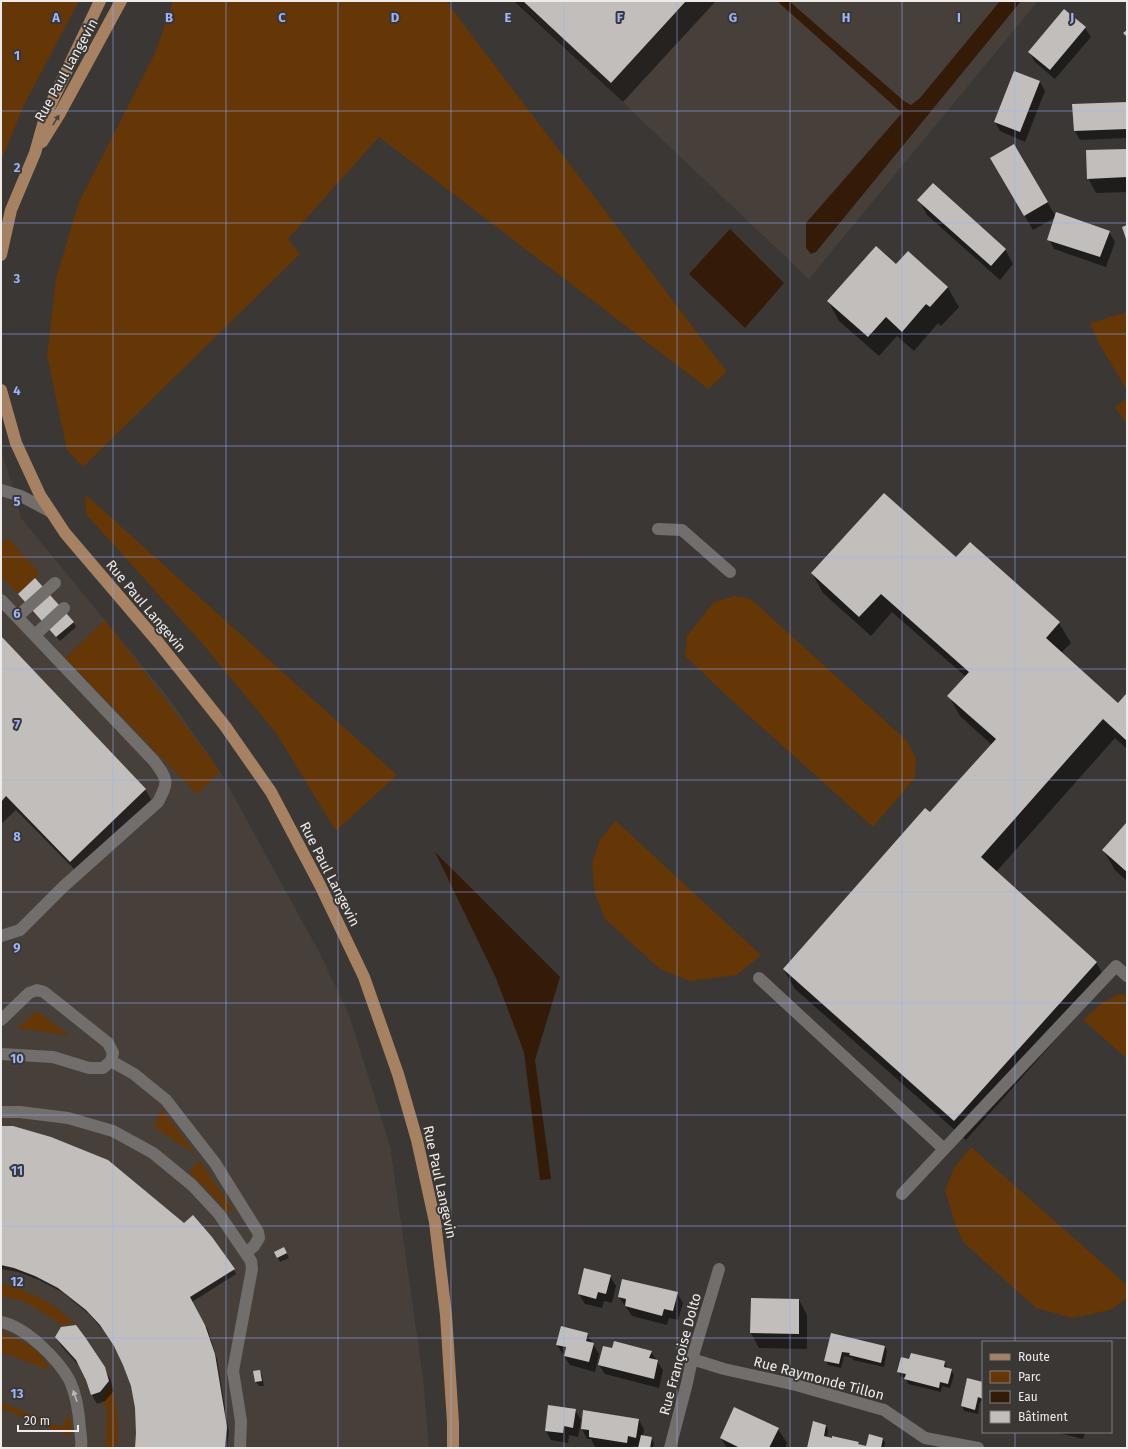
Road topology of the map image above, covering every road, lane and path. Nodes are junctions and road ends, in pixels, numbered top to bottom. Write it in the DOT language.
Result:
graph roads {
  1 [pos="100,1"];
  2 [pos="121,1"];
  3 [pos="35,153"];
  4 [pos="1,255"];
  5 [pos="2,396"];
  6 [pos="1,490"];
  7 [pos="51,512"];
  8 [pos="658,529"];
  9 [pos="730,572"];
  10 [pos="55,583"];
  11 [pos="1,600"];
  12 [pos="64,608"];
  13 [pos="17,617"];
  14 [pos="35,635"];
  15 [pos="1,936"];
  16 [pos="1127,976"];
  17 [pos="759,978"];
  18 [pos="1,1020"];
  19 [pos="1,1054"];
  20 [pos="111,1061"];
  21 [pos="1,1112"];
  22 [pos="944,1149"];
  23 [pos="902,1194"];
  24 [pos="246,1254"];
  25 [pos="719,1269"];
  26 [pos="1,1322"];
  27 [pos="692,1359"];
  28 [pos="81,1448"];
  29 [pos="240,1448"];
  30 [pos="453,1448"];
  31 [pos="670,1448"];
  32 [pos="978,1448"];
  1 -- 3 [label="main road, Rue Paul Langevin"];
  3 -- 2 [label="main road, Rue Paul Langevin, one-way"];
  3 -- 4 [label="main road, Rue Paul Langevin"];
  5 -- 7 [label="main road, Rue Paul Langevin"];
  6 -- 7 [label="street"];
  7 -- 30 [label="main road, Rue Paul Langevin"];
  8 -- 9 [label="street"];
  10 -- 13 [label="street"];
  11 -- 13 [label="street"];
  12 -- 14 [label="street"];
  13 -- 14 [label="street"];
  14 -- 15 [label="street"];
  16 -- 22 [label="street"];
  17 -- 22 [label="street"];
  18 -- 20 [label="street"];
  19 -- 20 [label="street"];
  20 -- 24 [label="street"];
  21 -- 24 [label="street"];
  22 -- 23 [label="street"];
  24 -- 29 [label="street"];
  25 -- 27 [label="street, Rue Françoise Dolto"];
  28 -- 26 [label="street, one-way"];
  27 -- 31 [label="street, Rue Françoise Dolto"];
  27 -- 32 [label="street, Rue Raymonde Tillon"];
}
